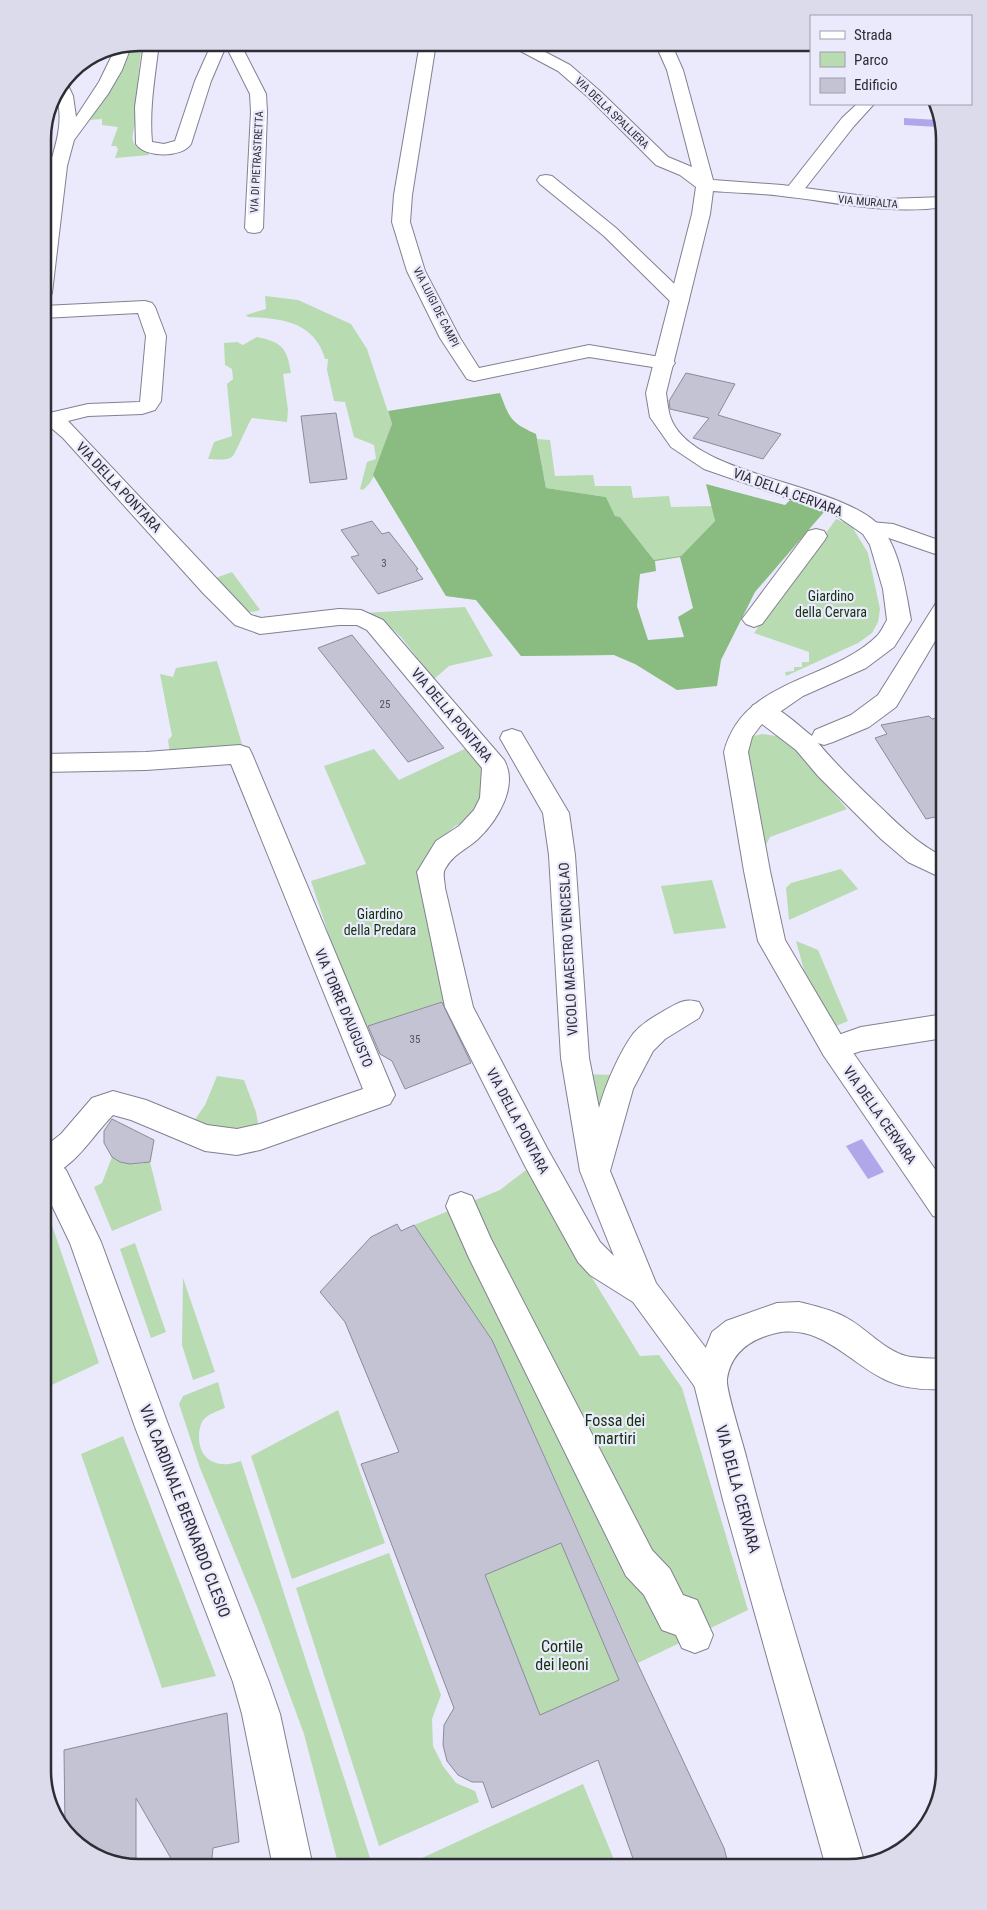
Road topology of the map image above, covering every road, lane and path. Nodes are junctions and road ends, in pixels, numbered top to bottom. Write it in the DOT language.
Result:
graph roads {
  1 [pos="150,51"];
  2 [pos="215,51"];
  3 [pos="236,51"];
  4 [pos="427,51"];
  5 [pos="532,51"];
  6 [pos="667,51"];
  7 [pos="121,53"];
  8 [pos="64,94"];
  9 [pos="865,105"];
  10 [pos="60,145"];
  11 [pos="546,180"];
  12 [pos="705,185"];
  13 [pos="793,192"];
  14 [pos="936,203"];
  15 [pos="51,225"];
  16 [pos="254,228"];
  17 [pos="680,300"];
  18 [pos="51,312"];
  19 [pos="666,363"];
  20 [pos="51,419"];
  21 [pos="51,422"];
  22 [pos="871,529"];
  23 [pos="816,536"];
  24 [pos="936,547"];
  25 [pos="754,619"];
  26 [pos="936,621"];
  27 [pos="762,711"];
  28 [pos="824,736"];
  29 [pos="512,738"];
  30 [pos="51,763"];
  31 [pos="936,865"];
  32 [pos="689,1010"];
  33 [pos="936,1027"];
  34 [pos="834,1048"];
  35 [pos="51,1160"];
  36 [pos="595,1171"];
  37 [pos="51,1175"];
  38 [pos="936,1195"];
  39 [pos="461,1206"];
  40 [pos="644,1292"];
  41 [pos="936,1374"];
  42 [pos="710,1380"];
  43 [pos="695,1635"];
  44 [pos="290,1859"];
  45 [pos="843,1859"];
  1 -- 2 [label="street"];
  3 -- 16 [label="street, VIA DI PIETRASTRETTA"];
  4 -- 19 [label="street, VIA LUIGI DE CAMPI"];
  5 -- 12 [label="street, VIA DELLA SPALLIERA"];
  6 -- 12 [label="street"];
  7 -- 10 [label="street"];
  8 -- 10 [label="street"];
  9 -- 13 [label="street"];
  10 -- 15 [label="street"];
  11 -- 17 [label="street"];
  12 -- 13 [label="street, VIA MURALTA"];
  12 -- 17 [label="street, VIA DELLA CERVARA"];
  13 -- 14 [label="street, VIA MURALTA"];
  17 -- 19 [label="street, VIA DELLA CERVARA"];
  18 -- 20 [label="street"];
  19 -- 22 [label="street, VIA DELLA CERVARA"];
  21 -- 40 [label="street, VIA DELLA PONTARA"];
  22 -- 24 [label="street"];
  22 -- 27 [label="street, VIA DELLA CERVARA"];
  23 -- 25 [label="street"];
  26 -- 28 [label="street"];
  27 -- 31 [label="street"];
  27 -- 34 [label="street, VIA DELLA CERVARA"];
  29 -- 36 [label="street, VICOLO MAESTRO VENCESLAO"];
  30 -- 35 [label="street, VIA TORRE D'AUGUSTO"];
  32 -- 36 [label="street"];
  33 -- 34 [label="street, VIA DELLA CERVARA"];
  34 -- 38 [label="street, VIA DELLA CERVARA"];
  36 -- 40 [label="street, VICOLO MAESTRO VENCESLAO"];
  37 -- 44 [label="street, VIA CARDINALE BERNARDO CLESIO"];
  39 -- 43 [label="street"];
  40 -- 42 [label="street"];
  41 -- 42 [label="street"];
  42 -- 45 [label="street, VIA DELLA CERVARA"];
}
